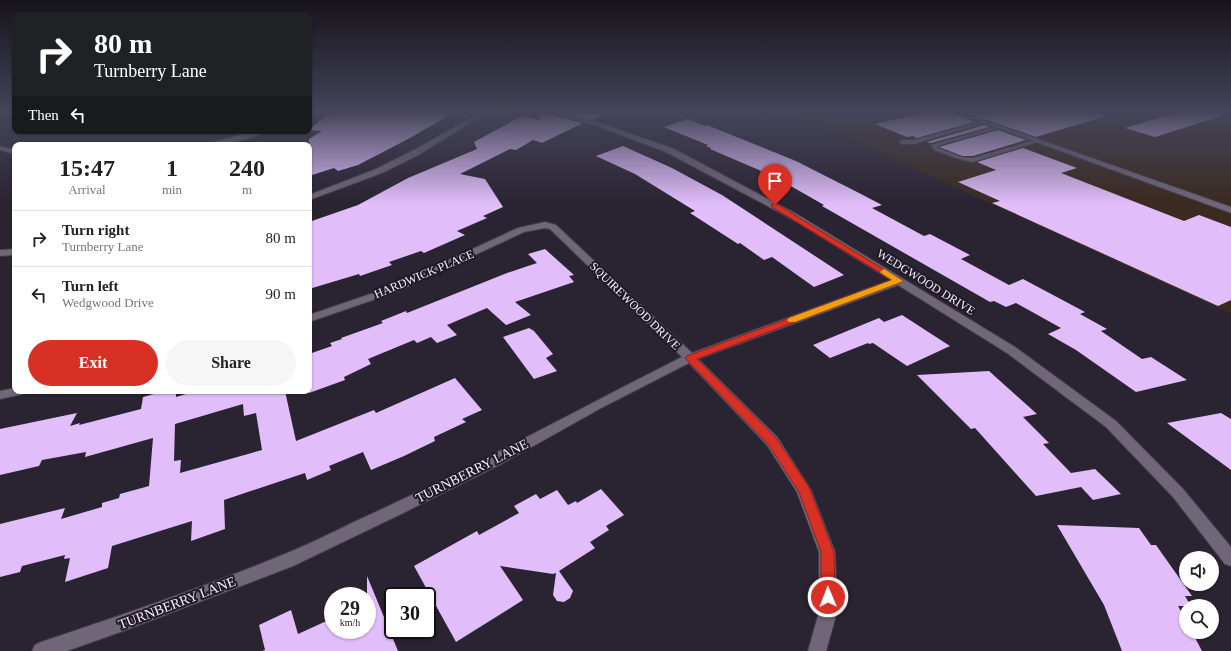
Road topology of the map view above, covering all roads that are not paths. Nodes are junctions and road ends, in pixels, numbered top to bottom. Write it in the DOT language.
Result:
graph roads {
  1 [pos="432,143"];
  2 [pos="651,143"];
  3 [pos="940,143"];
  4 [pos="1029,143"];
  5 [pos="1044,143"];
  6 [pos="0,148"];
  7 [pos="12,151"];
  8 [pos="312,197"];
  9 [pos="1231,210"];
  10 [pos="537,227"];
  11 [pos="12,252"];
  12 [pos="0,253"];
  13 [pos="898,281"];
  14 [pos="312,318"];
  15 [pos="690,358"];
  16 [pos="12,392"];
  17 [pos="0,395"];
  18 [pos="1231,559"];
  19 [pos="41,651"];
  20 [pos="817,651"];
  1 -- 8 [label="street"];
  2 -- 13 [label="street, WEDGWOOD DRIVE"];
  3 -- 4 [label="lane"];
  5 -- 9 [label="street"];
  6 -- 7 [label="street"];
  10 -- 14 [label="street, HARDWICK PLACE"];
  10 -- 15 [label="street, SQUIREWOOD DRIVE"];
  11 -- 12 [label="street"];
  13 -- 15 [label="street, TURNBERRY LANE"];
  13 -- 18 [label="street, WEDGWOOD DRIVE"];
  15 -- 19 [label="street, TURNBERRY LANE"];
  15 -- 20 [label="street, SQUIREWOOD DRIVE"];
  16 -- 17 [label="street"];
}
